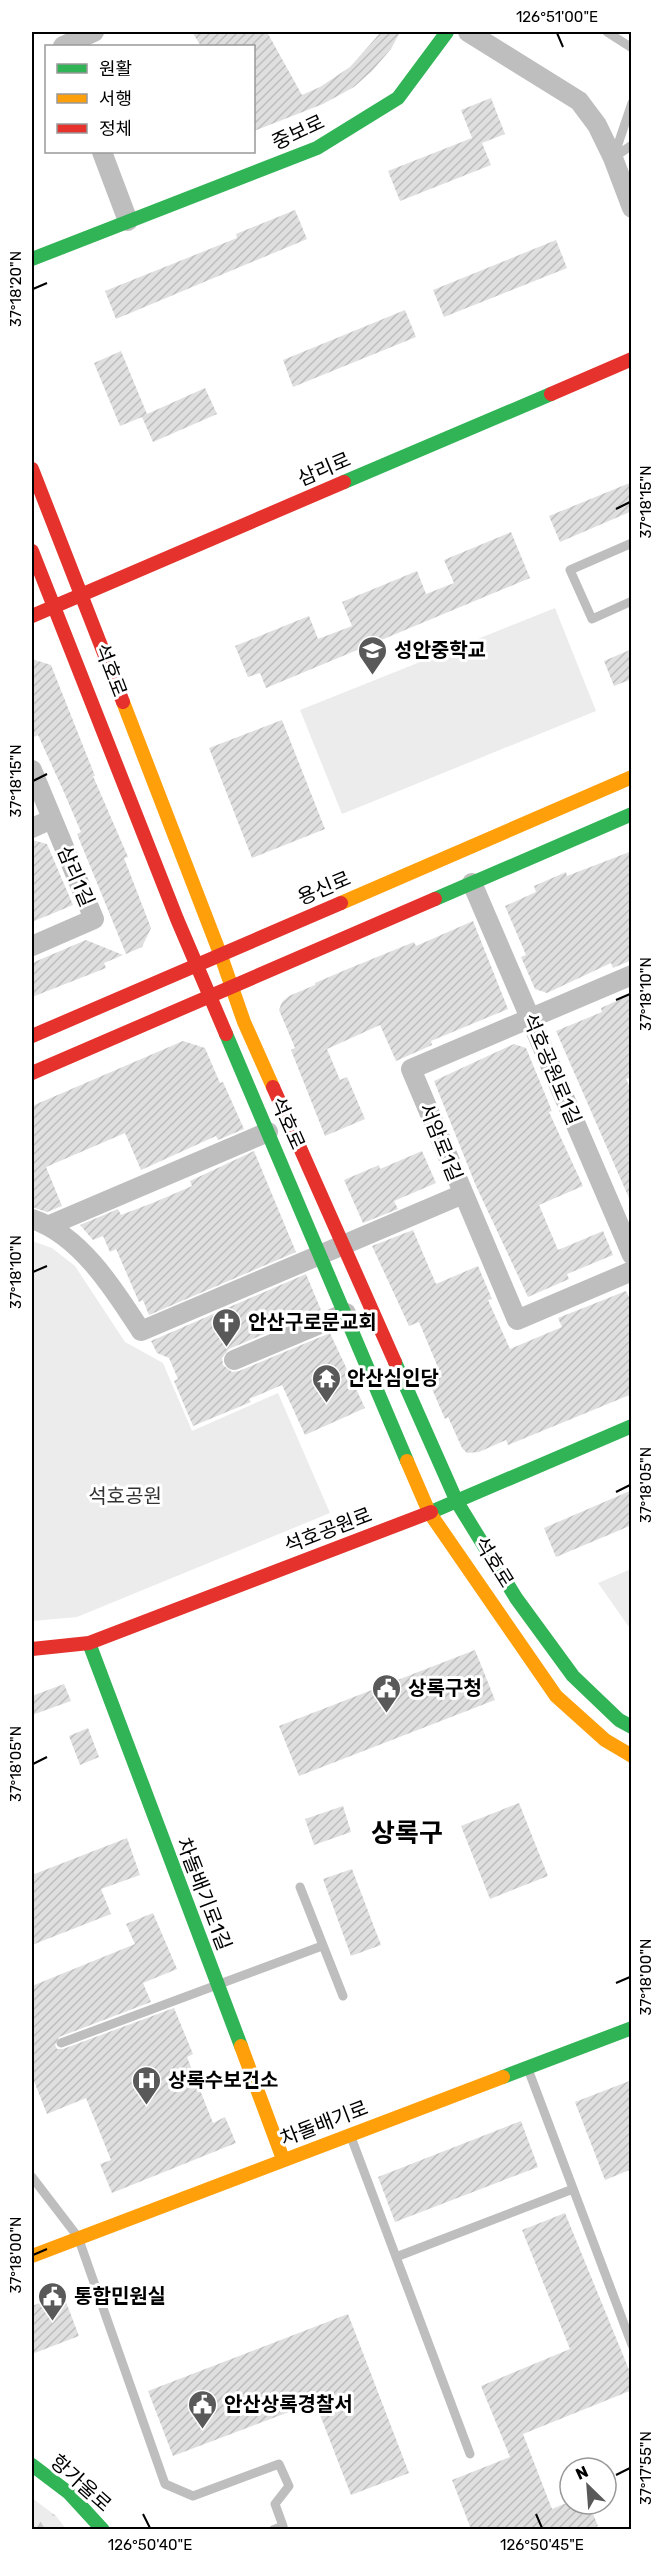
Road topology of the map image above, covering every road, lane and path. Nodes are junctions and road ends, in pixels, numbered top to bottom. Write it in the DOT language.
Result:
graph roads {
  1 [pos="94,32"];
  2 [pos="447,32"];
  3 [pos="468,32"];
  4 [pos="607,32"];
  5 [pos="65,45"];
  6 [pos="632,48"];
  7 [pos="632,103"];
  8 [pos="632,145"];
  9 [pos="102,153"];
  10 [pos="613,158"];
  11 [pos="632,208"];
  12 [pos="128,221"];
  13 [pos="32,259"];
  14 [pos="632,359"];
  15 [pos="32,469"];
  16 [pos="632,543"];
  17 [pos="32,551"];
  18 [pos="82,594"];
  19 [pos="632,602"];
  20 [pos="53,607"];
  21 [pos="32,616"];
  22 [pos="32,770"];
  23 [pos="632,777"];
  24 [pos="632,814"];
  25 [pos="52,819"];
  26 [pos="32,828"];
  27 [pos="472,883"];
  28 [pos="32,946"];
  29 [pos="221,956"];
  30 [pos="197,965"];
  31 [pos="632,975"];
  32 [pos="231,987"];
  33 [pos="210,996"];
  34 [pos="531,1017"];
  35 [pos="32,1036"];
  36 [pos="32,1073"];
  37 [pos="267,1132"];
  38 [pos="463,1194"];
  39 [pos="41,1222"];
  40 [pos="343,1245"];
  41 [pos="320,1255"];
  42 [pos="632,1255"];
  43 [pos="632,1271"];
  44 [pos="345,1313"];
  45 [pos="234,1360"];
  46 [pos="632,1426"];
  47 [pos="457,1502"];
  48 [pos="429,1512"];
  49 [pos="89,1643"];
  50 [pos="32,1649"];
  51 [pos="632,1727"];
  52 [pos="632,1756"];
  53 [pos="300,1887"];
  54 [pos="322,1946"];
  55 [pos="218,1985"];
  56 [pos="343,1996"];
  57 [pos="632,2028"];
  58 [pos="62,2043"];
  59 [pos="528,2067"];
  60 [pos="350,2134"];
  61 [pos="283,2159"];
  62 [pos="32,2177"];
  63 [pos="573,2189"];
  64 [pos="78,2237"];
  65 [pos="32,2256"];
  66 [pos="396,2257"];
  67 [pos="632,2345"];
  68 [pos="470,2454"];
  69 [pos="32,2465"];
  70 [pos="104,2529"];
  71 [pos="273,2529"];
  1 -- 5 [label="street"];
  2 -- 12 [label="main road, 중보로"];
  3 -- 10 [label="street"];
  4 -- 6 [label="lane"];
  7 -- 10 [label="lane"];
  8 -- 10 [label="lane"];
  9 -- 12 [label="street"];
  10 -- 11 [label="street"];
  12 -- 13 [label="main road, 중보로"];
  14 -- 18 [label="main road, 삼리로"];
  15 -- 18 [label="main road, 석호로"];
  16 -- 19 [label="lane"];
  17 -- 20 [label="main road, 석호로"];
  18 -- 20 [label="main road, 삼리로"];
  18 -- 29 [label="main road, 석호로"];
  20 -- 21 [label="main road, 삼리로"];
  20 -- 30 [label="main road, 석호로"];
  22 -- 25 [label="street, 삼리1길"];
  23 -- 29 [label="main road, 용신로"];
  24 -- 27 [label="main road"];
  25 -- 26 [label="street"];
  25 -- 28 [label="street, 삼리1길"];
  27 -- 32 [label="main road"];
  27 -- 34 [label="street, 석호공원로1길"];
  29 -- 30 [label="main road, 용신로"];
  29 -- 32 [label="main road, 석호로"];
  30 -- 33 [label="main road, 석호로"];
  30 -- 35 [label="main road, 용신로"];
  31 -- 34 [label="street, 서암로1길"];
  32 -- 33 [label="main road"];
  32 -- 40 [label="main road, 석호로"];
  33 -- 36 [label="main road"];
  33 -- 37 [label="main road, 석호로"];
  34 -- 38 [label="street, 서암로1길"];
  34 -- 42 [label="street, 석호공원로1길"];
  37 -- 39 [label="street, 석호로"];
  37 -- 41 [label="main road, 석호로"];
  38 -- 40 [label="street"];
  38 -- 43 [label="street, 서암로1길"];
  39 -- 41 [label="street"];
  40 -- 41 [label="street"];
  40 -- 47 [label="main road, 석호로"];
  41 -- 44 [label="main road, 석호로"];
  44 -- 45 [label="street"];
  44 -- 48 [label="main road, 석호로"];
  46 -- 47 [label="main road, 석호공원로"];
  47 -- 48 [label="main road, 석호공원로"];
  47 -- 51 [label="main road, 석호로"];
  48 -- 49 [label="main road, 석호공원로"];
  48 -- 52 [label="main road, 석호로"];
  49 -- 50 [label="main road, 석호공원로"];
  49 -- 55 [label="main road, 차돌배기로1길"];
  53 -- 54 [label="lane"];
  54 -- 55 [label="lane"];
  54 -- 56 [label="lane"];
  55 -- 58 [label="lane"];
  55 -- 61 [label="main road, 차돌배기로1길"];
  57 -- 59 [label="main road, 차돌배기로"];
  59 -- 60 [label="main road, 차돌배기로"];
  59 -- 63 [label="lane"];
  60 -- 61 [label="main road, 차돌배기로"];
  60 -- 66 [label="lane"];
  61 -- 64 [label="main road, 차돌배기로"];
  62 -- 64 [label="lane"];
  63 -- 66 [label="lane"];
  63 -- 67 [label="lane"];
  64 -- 65 [label="main road, 차돌배기로"];
  64 -- 71 [label="lane"];
  66 -- 68 [label="lane"];
  69 -- 70 [label="main road, 항가울로"];
}
